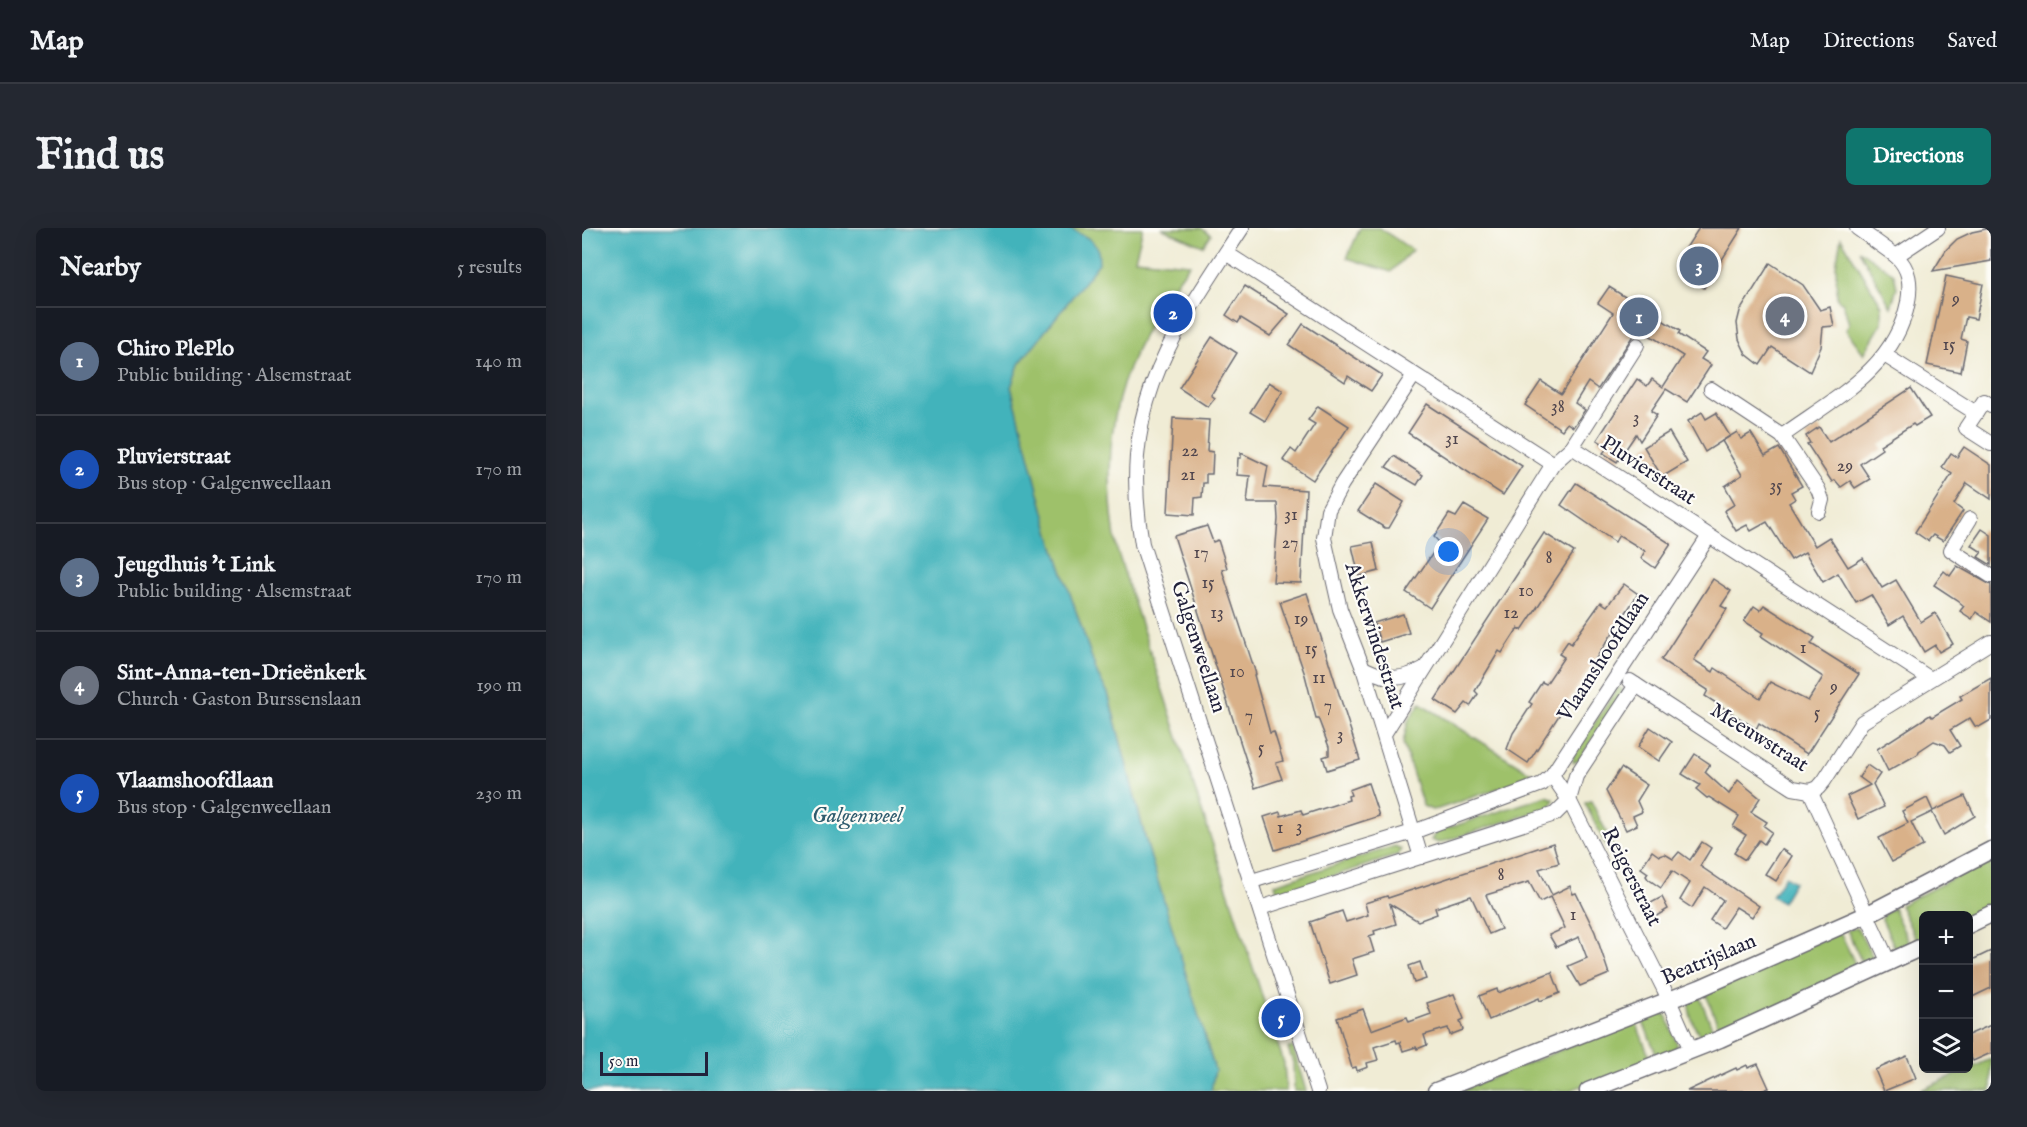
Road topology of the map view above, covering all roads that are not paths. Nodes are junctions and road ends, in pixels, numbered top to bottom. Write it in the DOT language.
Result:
graph roads {
  1 [pos="1242,228"];
  2 [pos="1857,228"];
  3 [pos="1938,228"];
  4 [pos="1226,253"];
  5 [pos="1896,256"];
  6 [pos="1637,345"];
  7 [pos="1886,356"];
  8 [pos="1414,375"];
  9 [pos="1711,389"];
  10 [pos="1991,405"];
  11 [pos="1976,413"];
  12 [pos="1782,435"];
  13 [pos="1991,444"];
  14 [pos="1572,447"];
  15 [pos="1553,465"];
  16 [pos="1819,511"];
  17 [pos="1970,519"];
  18 [pos="1709,536"];
  19 [pos="1991,576"];
  20 [pos="1991,642"];
  21 [pos="1426,667"];
  22 [pos="1363,668"];
  23 [pos="1618,674"];
  24 [pos="1929,678"];
  25 [pos="1636,685"];
  26 [pos="1384,734"];
  27 [pos="1552,775"];
  28 [pos="1810,791"];
  29 [pos="1569,800"];
  30 [pos="1413,831"];
  31 [pos="1991,850"];
  32 [pos="1421,857"];
  33 [pos="1252,881"];
  34 [pos="1260,908"];
  35 [pos="1868,914"];
  36 [pos="1991,914"];
  37 [pos="1973,923"];
  38 [pos="1919,948"];
  39 [pos="1889,963"];
  40 [pos="1669,1002"];
  41 [pos="1691,1050"];
  42 [pos="1318,1091"];
  43 [pos="1436,1091"];
  44 [pos="1588,1091"];
  1 -- 4 [label="street, Galgenweellaan"];
  2 -- 5 [label="street"];
  3 -- 5 [label="street"];
  4 -- 8 [label="street"];
  4 -- 33 [label="street, Galgenweellaan"];
  5 -- 7 [label="street"];
  6 -- 14 [label="street"];
  7 -- 11 [label="street"];
  7 -- 12 [label="street"];
  8 -- 15 [label="street"];
  8 -- 22 [label="street, Akkerwindestraat"];
  9 -- 12 [label="street"];
  10 -- 11 [label="street"];
  11 -- 13 [label="street"];
  12 -- 16 [label="street"];
  14 -- 15 [label="street, Pluvierstraat"];
  14 -- 18 [label="street, Pluvierstraat"];
  15 -- 21 [label="street, Pluvierstraat"];
  17 -- 19 [label="street"];
  18 -- 23 [label="street, Vlaamshoofdlaan"];
  18 -- 24 [label="street, Pluvierstraat"];
  20 -- 24 [label="street"];
  21 -- 22 [label="street"];
  21 -- 26 [label="street, Pluvierstraat"];
  22 -- 26 [label="street, Akkerwindestraat"];
  23 -- 25 [label="street, Meeuwstraat"];
  23 -- 27 [label="street, Vlaamshoofdlaan"];
  24 -- 28 [label="street"];
  25 -- 28 [label="street, Meeuwstraat"];
  25 -- 29 [label="street, Vlaamshoofdlaan"];
  26 -- 30 [label="street, Akkerwindestraat"];
  27 -- 29 [label="street, Reigerstraat"];
  27 -- 30 [label="street, Vlaamshoofdlaan"];
  28 -- 35 [label="street, Meeuwstraat"];
  29 -- 32 [label="street"];
  29 -- 40 [label="street, Reigerstraat"];
  30 -- 32 [label="street, Akkerwindestraat"];
  30 -- 33 [label="street, Vlaamshoofdlaan"];
  31 -- 35 [label="street, Beatrijslaan"];
  32 -- 34 [label="street"];
  33 -- 34 [label="street, Galgenweellaan"];
  34 -- 42 [label="street, Galgenweellaan"];
  35 -- 39 [label="street, Meeuwstraat"];
  35 -- 40 [label="street, Beatrijslaan"];
  36 -- 37 [label="street"];
  38 -- 39 [label="street"];
  39 -- 41 [label="street"];
  40 -- 41 [label="street, Reigerstraat"];
  40 -- 43 [label="street, Beatrijslaan"];
  41 -- 44 [label="street"];
}
